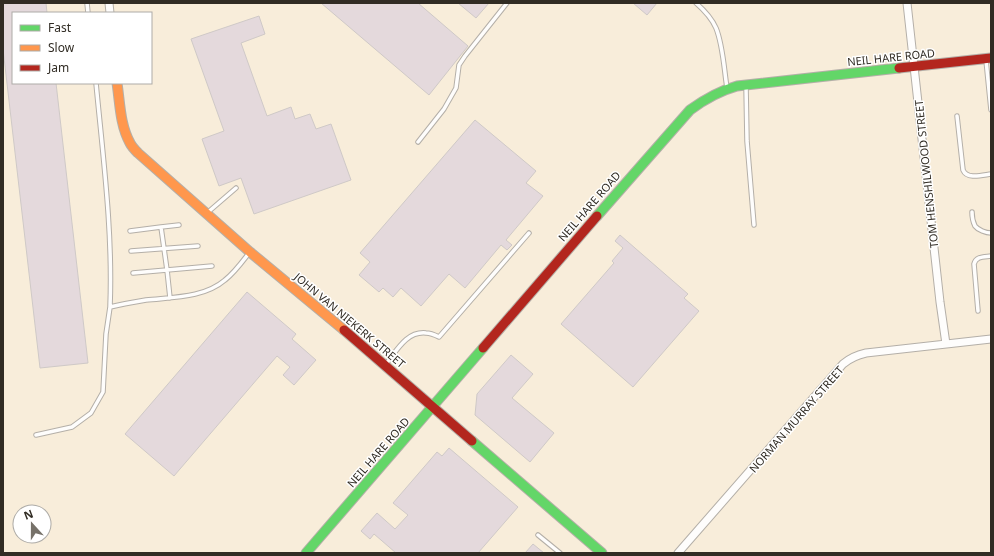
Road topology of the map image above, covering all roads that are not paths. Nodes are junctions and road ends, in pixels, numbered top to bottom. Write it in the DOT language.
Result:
graph roads {
  1 [pos="506,3"];
  2 [pos="696,3"];
  3 [pos="907,3"];
  4 [pos="988,58"];
  5 [pos="914,66"];
  6 [pos="96,84"];
  7 [pos="117,84"];
  8 [pos="746,85"];
  9 [pos="728,89"];
  10 [pos="991,104"];
  11 [pos="991,110"];
  12 [pos="957,116"];
  13 [pos="418,142"];
  14 [pos="991,174"];
  15 [pos="236,188"];
  16 [pos="972,212"];
  17 [pos="206,213"];
  18 [pos="179,225"];
  19 [pos="754,225"];
  20 [pos="161,227"];
  21 [pos="130,230"];
  22 [pos="991,233"];
  23 [pos="529,234"];
  24 [pos="198,246"];
  25 [pos="165,249"];
  26 [pos="131,251"];
  27 [pos="250,252"];
  28 [pos="991,256"];
  29 [pos="212,266"];
  30 [pos="167,270"];
  31 [pos="133,273"];
  32 [pos="170,298"];
  33 [pos="110,307"];
  34 [pos="978,311"];
  35 [pos="991,339"];
  36 [pos="946,344"];
  37 [pos="385,365"];
  38 [pos="432,407"];
  39 [pos="36,435"];
  40 [pos="538,535"];
  41 [pos="306,553"];
  42 [pos="560,553"];
  43 [pos="602,553"];
  44 [pos="678,553"];
  1 -- 13 [label="lane"];
  2 -- 9 [label="lane"];
  3 -- 5 [label="street, TOM HENSHILWOOD STREET"];
  4 -- 5 [label="street, NEIL HARE ROAD"];
  4 -- 10 [label="lane"];
  5 -- 8 [label="street, NEIL HARE ROAD"];
  5 -- 36 [label="street, TOM HENSHILWOOD STREET"];
  6 -- 33 [label="lane"];
  7 -- 17 [label="street, JOHN VAN NIEKERK STREET"];
  8 -- 9 [label="street, NEIL HARE ROAD"];
  8 -- 19 [label="lane"];
  9 -- 38 [label="street, NEIL HARE ROAD"];
  10 -- 11 [label="lane"];
  12 -- 14 [label="lane"];
  15 -- 17 [label="lane"];
  16 -- 22 [label="lane"];
  17 -- 27 [label="street, JOHN VAN NIEKERK STREET"];
  18 -- 20 [label="lane"];
  20 -- 21 [label="lane"];
  20 -- 25 [label="lane"];
  23 -- 37 [label="lane"];
  24 -- 25 [label="lane"];
  25 -- 26 [label="lane"];
  25 -- 30 [label="lane"];
  27 -- 32 [label="lane"];
  27 -- 37 [label="street, JOHN VAN NIEKERK STREET"];
  28 -- 34 [label="lane"];
  29 -- 30 [label="lane"];
  30 -- 31 [label="lane"];
  30 -- 32 [label="lane"];
  32 -- 33 [label="lane"];
  33 -- 39 [label="lane"];
  35 -- 36 [label="street, NORMAN MURRAY STREET"];
  36 -- 44 [label="street, NORMAN MURRAY STREET"];
  37 -- 38 [label="street, JOHN VAN NIEKERK STREET"];
  38 -- 41 [label="street, NEIL HARE ROAD"];
  38 -- 43 [label="street, JOHN VAN NIEKERK STREET"];
  40 -- 42 [label="lane"];
}
